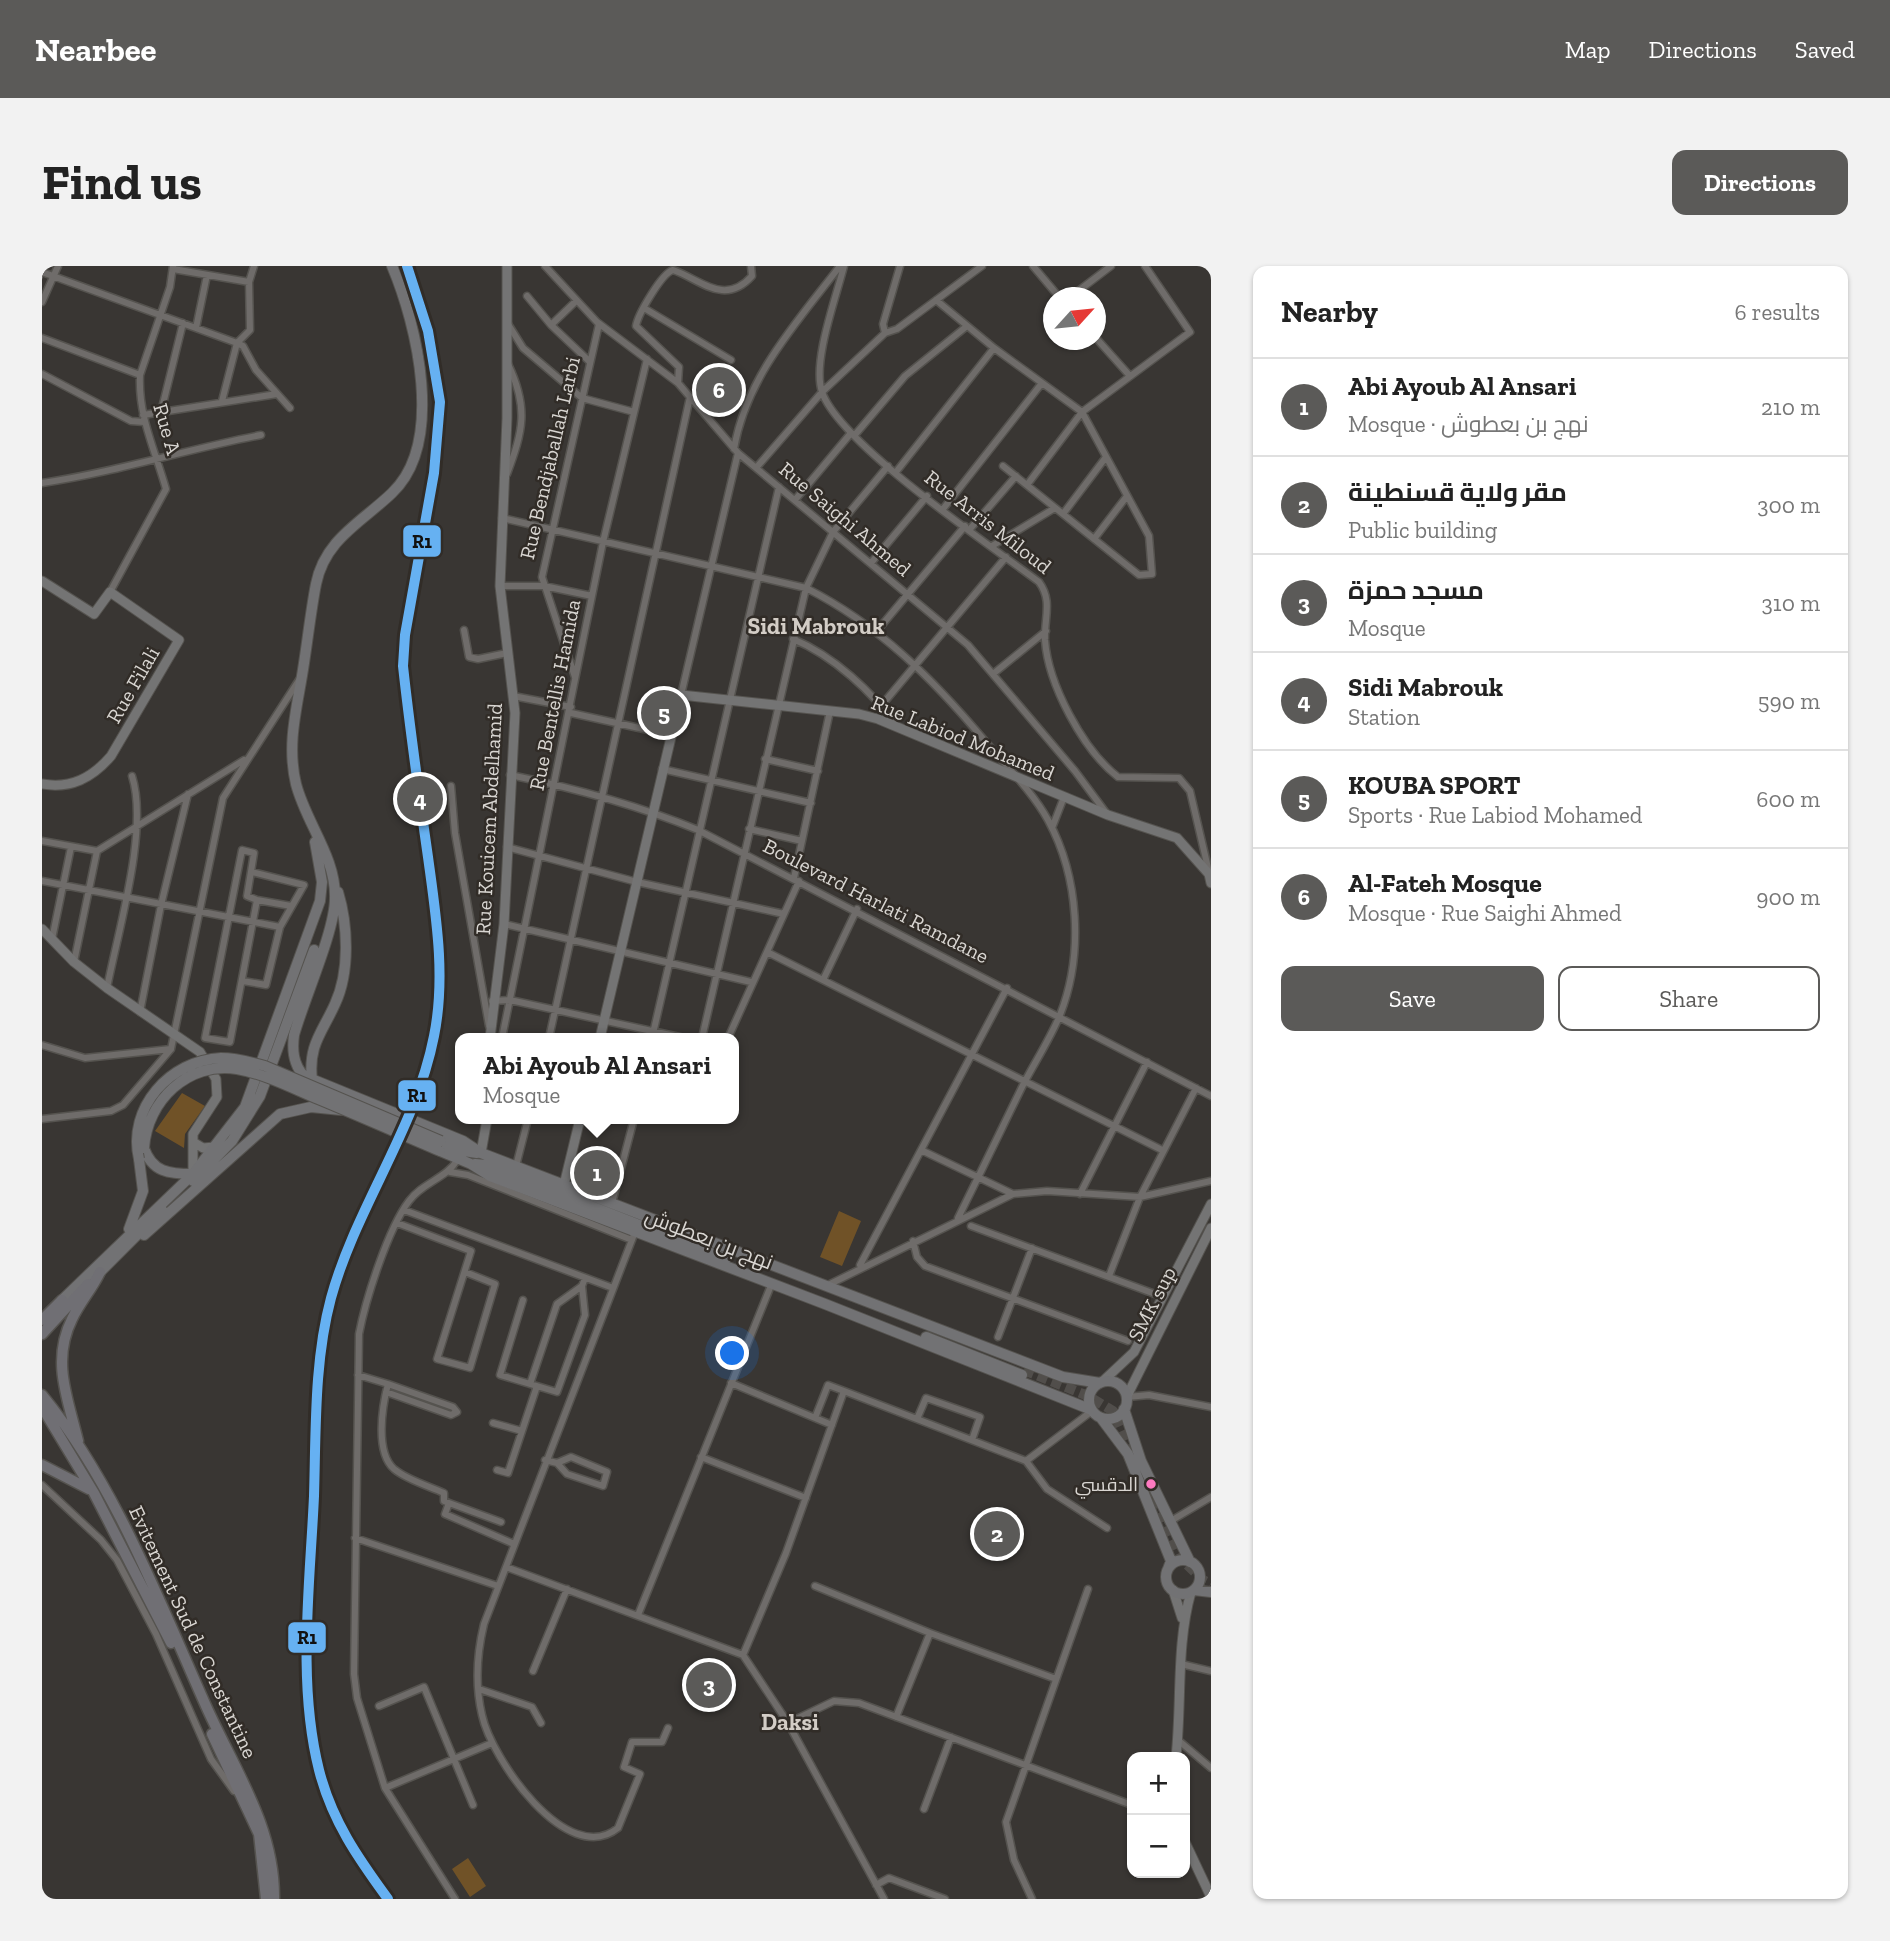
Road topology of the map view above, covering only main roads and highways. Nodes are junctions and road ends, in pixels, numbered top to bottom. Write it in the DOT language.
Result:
graph roads {
  1 [pos="392,266"];
  2 [pos="312,828"];
  3 [pos="334,880"];
  4 [pos="312,1080"];
  5 [pos="345,1110"];
  6 [pos="442,1142"];
  7 [pos="471,1164"];
  8 [pos="519,1167"];
  9 [pos="192,1174"];
  10 [pos="128,1233"];
  11 [pos="125,1250"];
  12 [pos="100,1272"];
  13 [pos="62,1300"];
  14 [pos="42,1308"];
  15 [pos="42,1320"];
  16 [pos="42,1334"];
  17 [pos="1101,1382"];
  18 [pos="42,1395"];
  19 [pos="42,1407"];
  20 [pos="1124,1409"];
  21 [pos="1095,1413"];
  22 [pos="81,1450"];
  23 [pos="42,1465"];
  24 [pos="94,1493"];
  25 [pos="1192,1563"];
  26 [pos="1168,1569"];
  27 [pos="1211,1571"];
  28 [pos="1192,1591"];
  29 [pos="1211,1592"];
  30 [pos="266,1899"];
  31 [pos="274,1899"];
  1 -- 2 [label="main road"];
  2 -- 3 [label="main road"];
  2 -- 9 [label="main road"];
  2 -- 11 [label="main road"];
  3 -- 4 [label="main road"];
  3 -- 4 [label="main road"];
  4 -- 6 [label="main road"];
  5 -- 6 [label="main road, bridge"];
  5 -- 9 [label="main road, bridge"];
  5 -- 11 [label="main road, bridge"];
  6 -- 7 [label="main road"];
  6 -- 8 [label="main road"];
  6 -- 10 [label="main road, bridge"];
  7 -- 8 [label="main road, نهج بن بعطوش"];
  7 -- 21 [label="main road, نهج بن بعطوش"];
  8 -- 17 [label="main road, نهج بن بعطوش"];
  9 -- 10 [label="main road"];
  10 -- 13 [label="main road"];
  11 -- 12 [label="main road"];
  12 -- 16 [label="highway"];
  12 -- 22 [label="highway"];
  13 -- 14 [label="highway"];
  13 -- 15 [label="highway"];
  17 -- 20 [label="main road"];
  17 -- 21 [label="main road"];
  18 -- 22 [label="highway, Evitement Sud de Constantine"];
  19 -- 24 [label="highway, Evitement Sud de Constantine"];
  20 -- 21 [label="main road"];
  20 -- 25 [label="main road"];
  21 -- 26 [label="main road"];
  22 -- 31 [label="highway, Evitement Sud de Constantine"];
  23 -- 24 [label="highway"];
  24 -- 30 [label="highway, Evitement Sud de Constantine"];
  25 -- 26 [label="main road"];
  25 -- 27 [label="main road"];
  25 -- 28 [label="main road"];
  26 -- 28 [label="main road"];
  28 -- 29 [label="main road"];
}
